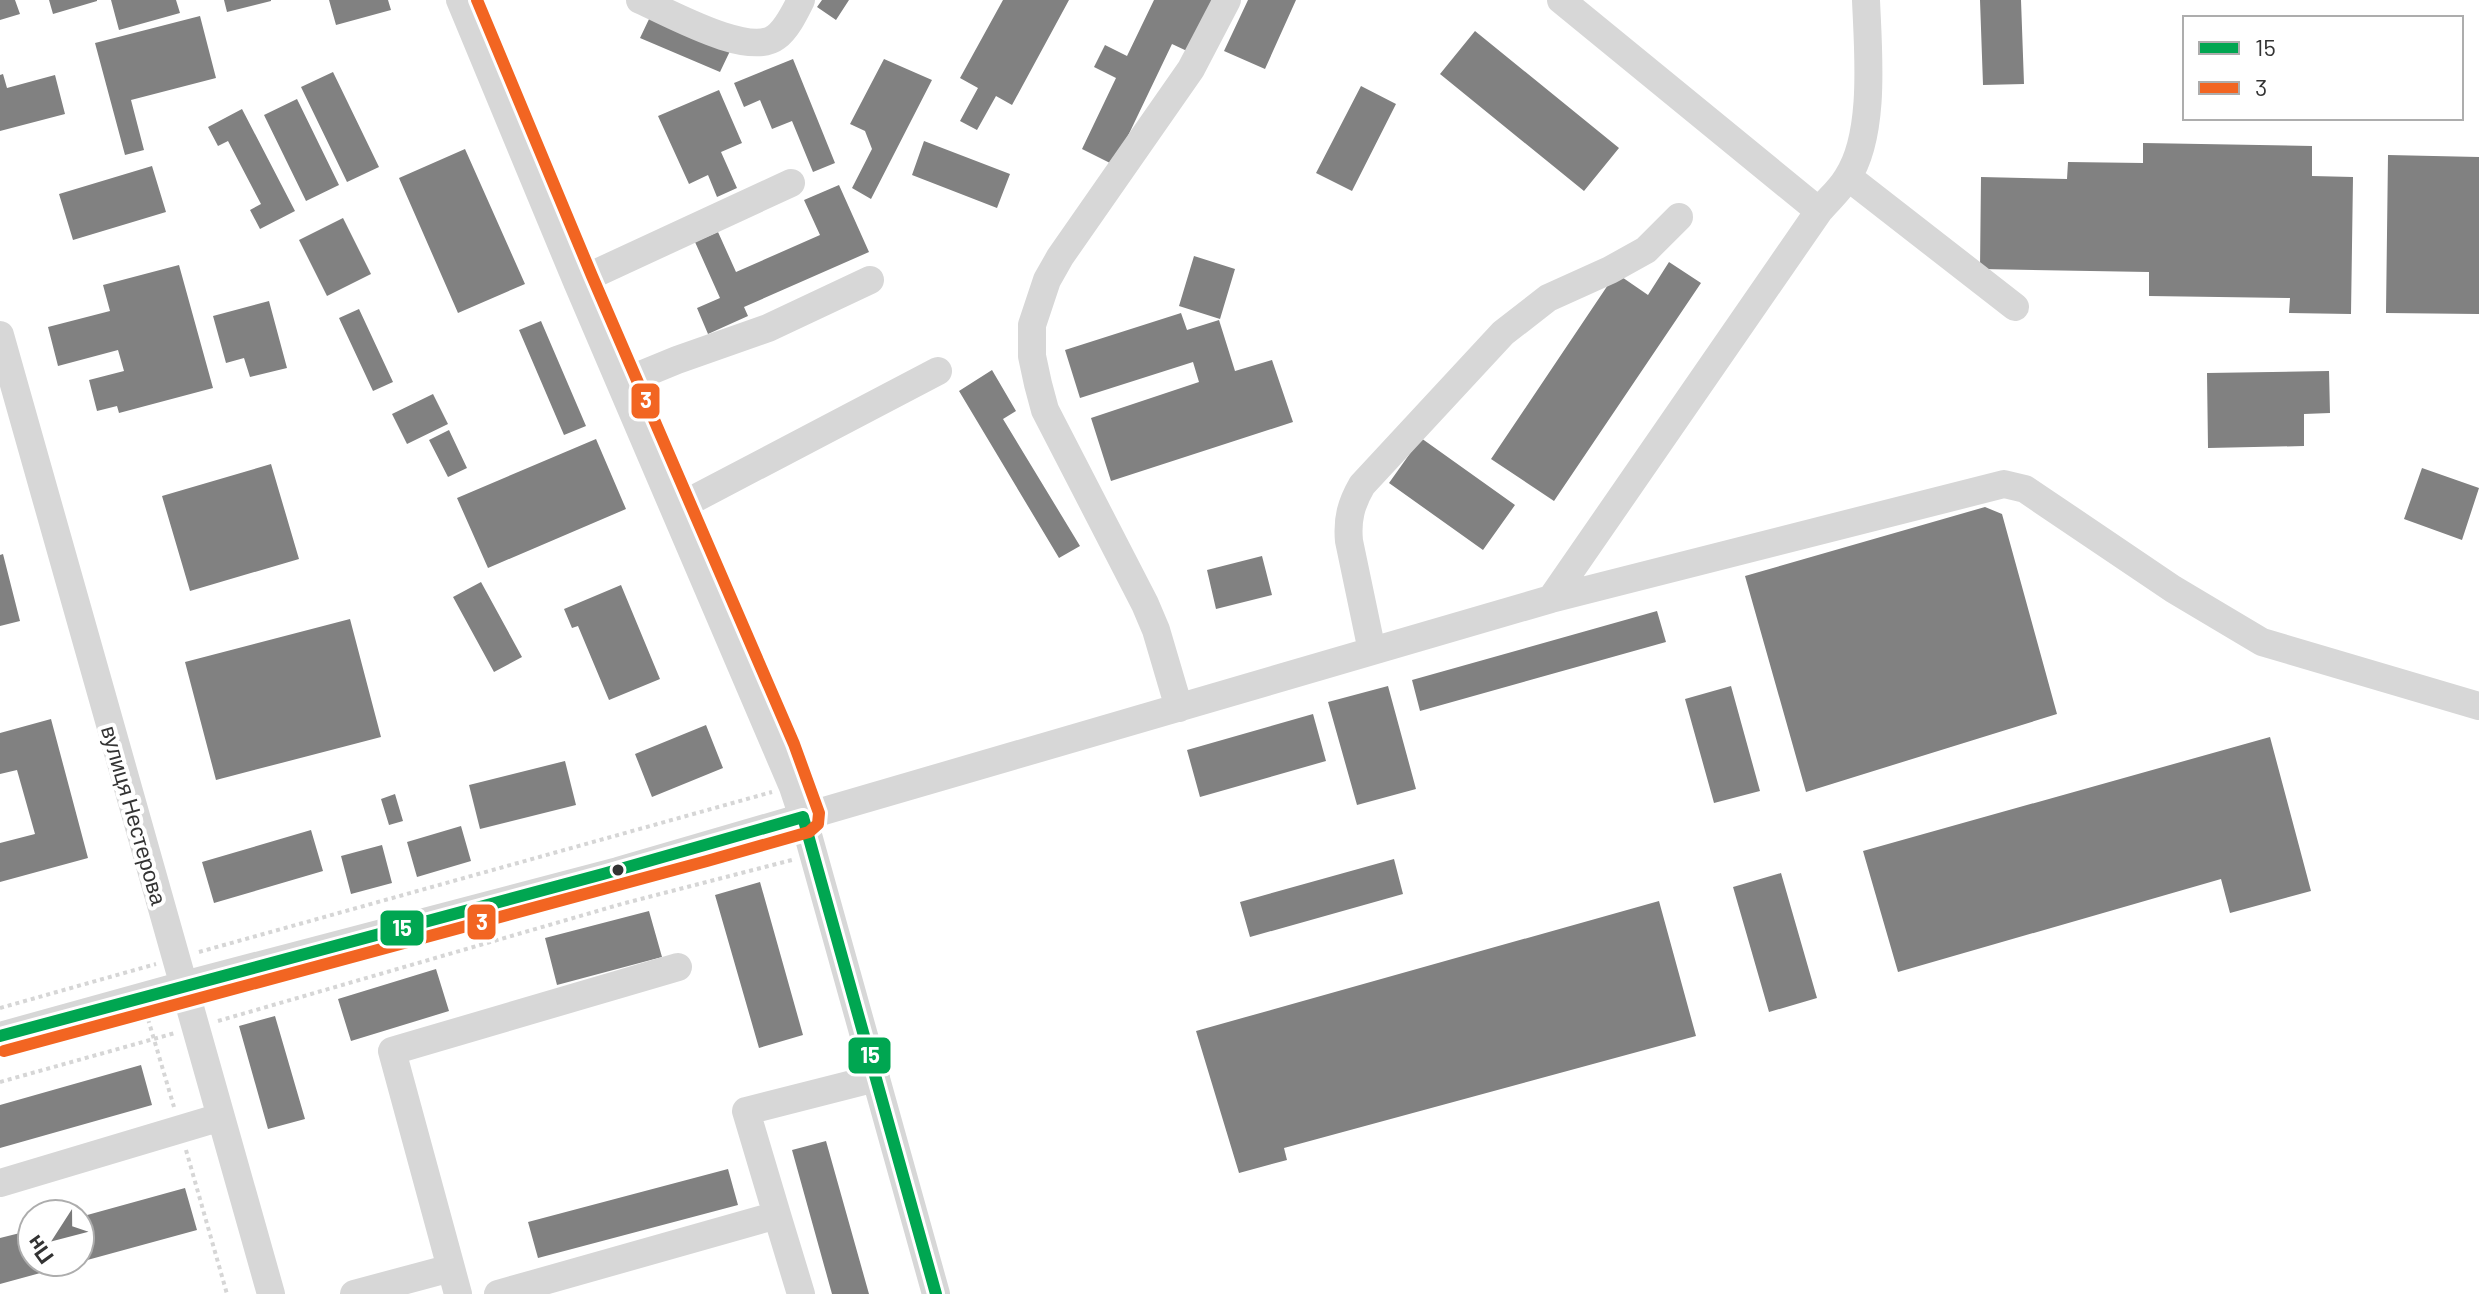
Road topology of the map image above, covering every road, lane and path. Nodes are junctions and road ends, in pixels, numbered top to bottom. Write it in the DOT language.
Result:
graph roads {
  1 [pos="460,0"];
  2 [pos="640,0"];
  3 [pos="801,0"];
  4 [pos="1227,0"];
  5 [pos="1561,0"];
  6 [pos="1866,0"];
  7 [pos="1848,177"];
  8 [pos="791,183"];
  9 [pos="1819,211"];
  10 [pos="1679,217"];
  11 [pos="870,280"];
  12 [pos="577,282"];
  13 [pos="2015,307"];
  14 [pos="0,335"];
  15 [pos="938,371"];
  16 [pos="621,383"];
  17 [pos="675,509"];
  18 [pos="1551,599"];
  19 [pos="1372,651"];
  20 [pos="2479,706"];
  21 [pos="1179,708"];
  22 [pos="793,787"];
  23 [pos="803,817"];
  24 [pos="813,855"];
  25 [pos="678,967"];
  26 [pos="180,972"];
  27 [pos="0,1008"];
  28 [pos="196,1027"];
  29 [pos="0,1036"];
  30 [pos="876,1078"];
  31 [pos="0,1082"];
  32 [pos="221,1117"];
  33 [pos="0,1183"];
  34 [pos="777,1215"];
  35 [pos="455,1281"];
  36 [pos="271,1294"];
  37 [pos="354,1294"];
  38 [pos="498,1294"];
  39 [pos="801,1294"];
  40 [pos="936,1294"];
  1 -- 12 [label="street"];
  2 -- 3 [label="street"];
  4 -- 21 [label="street"];
  5 -- 9 [label="street"];
  6 -- 7 [label="street"];
  7 -- 9 [label="street"];
  7 -- 13 [label="street"];
  8 -- 12 [label="street"];
  9 -- 18 [label="street"];
  10 -- 19 [label="street"];
  11 -- 16 [label="street"];
  12 -- 16 [label="street"];
  14 -- 26 [label="street, вулиця Нестерова"];
  15 -- 17 [label="street"];
  16 -- 17 [label="street"];
  17 -- 22 [label="street"];
  18 -- 19 [label="street"];
  18 -- 20 [label="street"];
  19 -- 21 [label="street"];
  21 -- 23 [label="street"];
  22 -- 23 [label="street"];
  22 -- 26 [label="path"];
  23 -- 24 [label="street"];
  23 -- 26 [label="street"];
  24 -- 28 [label="path"];
  24 -- 30 [label="street"];
  25 -- 35 [label="street"];
  26 -- 27 [label="path"];
  26 -- 28 [label="street, вулиця Нестерова"];
  26 -- 29 [label="street"];
  28 -- 31 [label="path"];
  28 -- 32 [label="street, вулиця Нестерова"];
  30 -- 34 [label="street"];
  30 -- 40 [label="street"];
  32 -- 33 [label="street"];
  32 -- 36 [label="street, вулиця Нестерова"];
  34 -- 38 [label="street"];
  34 -- 39 [label="street"];
  35 -- 37 [label="street"];
}
